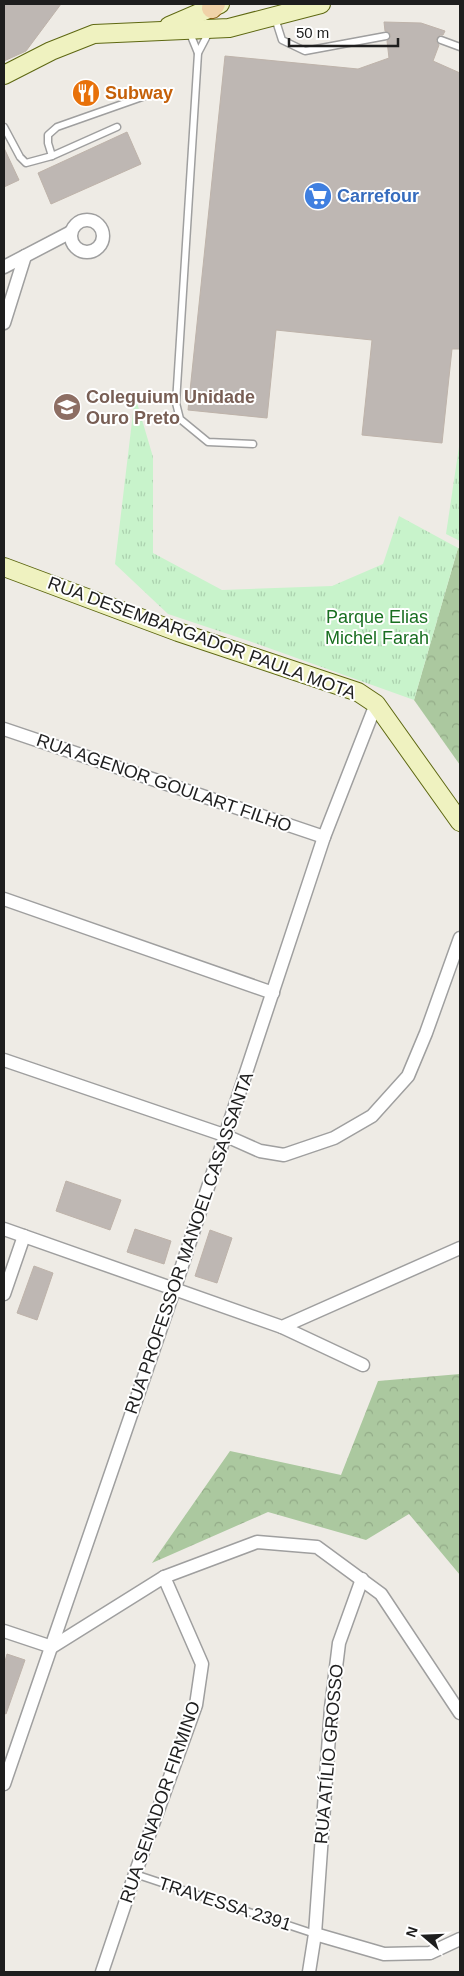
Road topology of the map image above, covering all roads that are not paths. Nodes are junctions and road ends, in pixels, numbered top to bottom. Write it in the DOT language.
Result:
graph roads {
  1 [pos="302,4"];
  2 [pos="321,4"];
  3 [pos="216,5"];
  4 [pos="276,17"];
  5 [pos="211,29"];
  6 [pos="188,30"];
  7 [pos="154,32"];
  8 [pos="386,36"];
  9 [pos="441,40"];
  10 [pos="460,47"];
  11 [pos="198,53"];
  12 [pos="4,75"];
  13 [pos="145,96"];
  14 [pos="4,127"];
  15 [pos="117,127"];
  16 [pos="52,156"];
  17 [pos="71,232"];
  18 [pos="25,256"];
  19 [pos="4,267"];
  20 [pos="4,323"];
  21 [pos="253,444"];
  22 [pos="4,566"];
  23 [pos="376,704"];
  24 [pos="4,729"];
  25 [pos="460,822"];
  26 [pos="324,836"];
  27 [pos="4,899"];
  28 [pos="460,938"];
  29 [pos="273,993"];
  30 [pos="4,1060"];
  31 [pos="224,1135"];
  32 [pos="4,1229"];
  33 [pos="24,1236"];
  34 [pos="460,1248"];
  35 [pos="174,1290"];
  36 [pos="4,1294"];
  37 [pos="282,1327"];
  38 [pos="363,1365"];
  39 [pos="164,1577"];
  40 [pos="362,1579"];
  41 [pos="4,1631"];
  42 [pos="52,1648"];
  43 [pos="460,1713"];
  44 [pos="4,1784"];
  45 [pos="135,1874"];
  46 [pos="316,1934"];
  47 [pos="460,1939"];
  48 [pos="102,1972"];
  49 [pos="309,1972"];
  1 -- 4 [label="street"];
  2 -- 4 [label="street"];
  3 -- 7 [label="street"];
  4 -- 5 [label="street"];
  4 -- 8 [label="lane"];
  5 -- 6 [label="street"];
  5 -- 11 [label="lane"];
  6 -- 7 [label="street"];
  6 -- 11 [label="lane"];
  7 -- 12 [label="street"];
  9 -- 10 [label="lane"];
  11 -- 21 [label="lane"];
  13 -- 16 [label="lane"];
  14 -- 16 [label="lane"];
  15 -- 16 [label="lane"];
  17 -- 18 [label="street"];
  18 -- 19 [label="street"];
  18 -- 20 [label="street"];
  22 -- 23 [label="street, RUA DESEMBARGADOR PAULA MOTA"];
  23 -- 25 [label="street, RUA DESEMBARGADOR PAULA MOTA"];
  23 -- 26 [label="street, RUA PROFESSOR MANOEL CASASSANTA"];
  24 -- 26 [label="street, RUA AGENOR GOULART FILHO"];
  26 -- 29 [label="street, RUA PROFESSOR MANOEL CASASSANTA"];
  27 -- 29 [label="street"];
  28 -- 31 [label="street"];
  29 -- 31 [label="street, RUA PROFESSOR MANOEL CASASSANTA"];
  30 -- 31 [label="street"];
  31 -- 35 [label="street, RUA PROFESSOR MANOEL CASASSANTA"];
  32 -- 33 [label="street"];
  33 -- 35 [label="street"];
  33 -- 36 [label="street"];
  34 -- 37 [label="street"];
  35 -- 37 [label="street"];
  35 -- 42 [label="street, RUA PROFESSOR MANOEL CASASSANTA"];
  37 -- 38 [label="street"];
  39 -- 40 [label="street"];
  39 -- 42 [label="street"];
  39 -- 45 [label="street, RUA SENADOR FIRMINO"];
  40 -- 43 [label="street"];
  40 -- 46 [label="street, RUA ATÍLIO GROSSO"];
  41 -- 42 [label="street"];
  42 -- 44 [label="street, RUA PROFESSOR MANOEL CASASSANTA"];
  45 -- 46 [label="lane, TRAVESSA 2391"];
  45 -- 48 [label="street, RUA SENADOR FIRMINO"];
  46 -- 47 [label="street"];
  46 -- 49 [label="street, RUA ATÍLIO GROSSO"];
}
